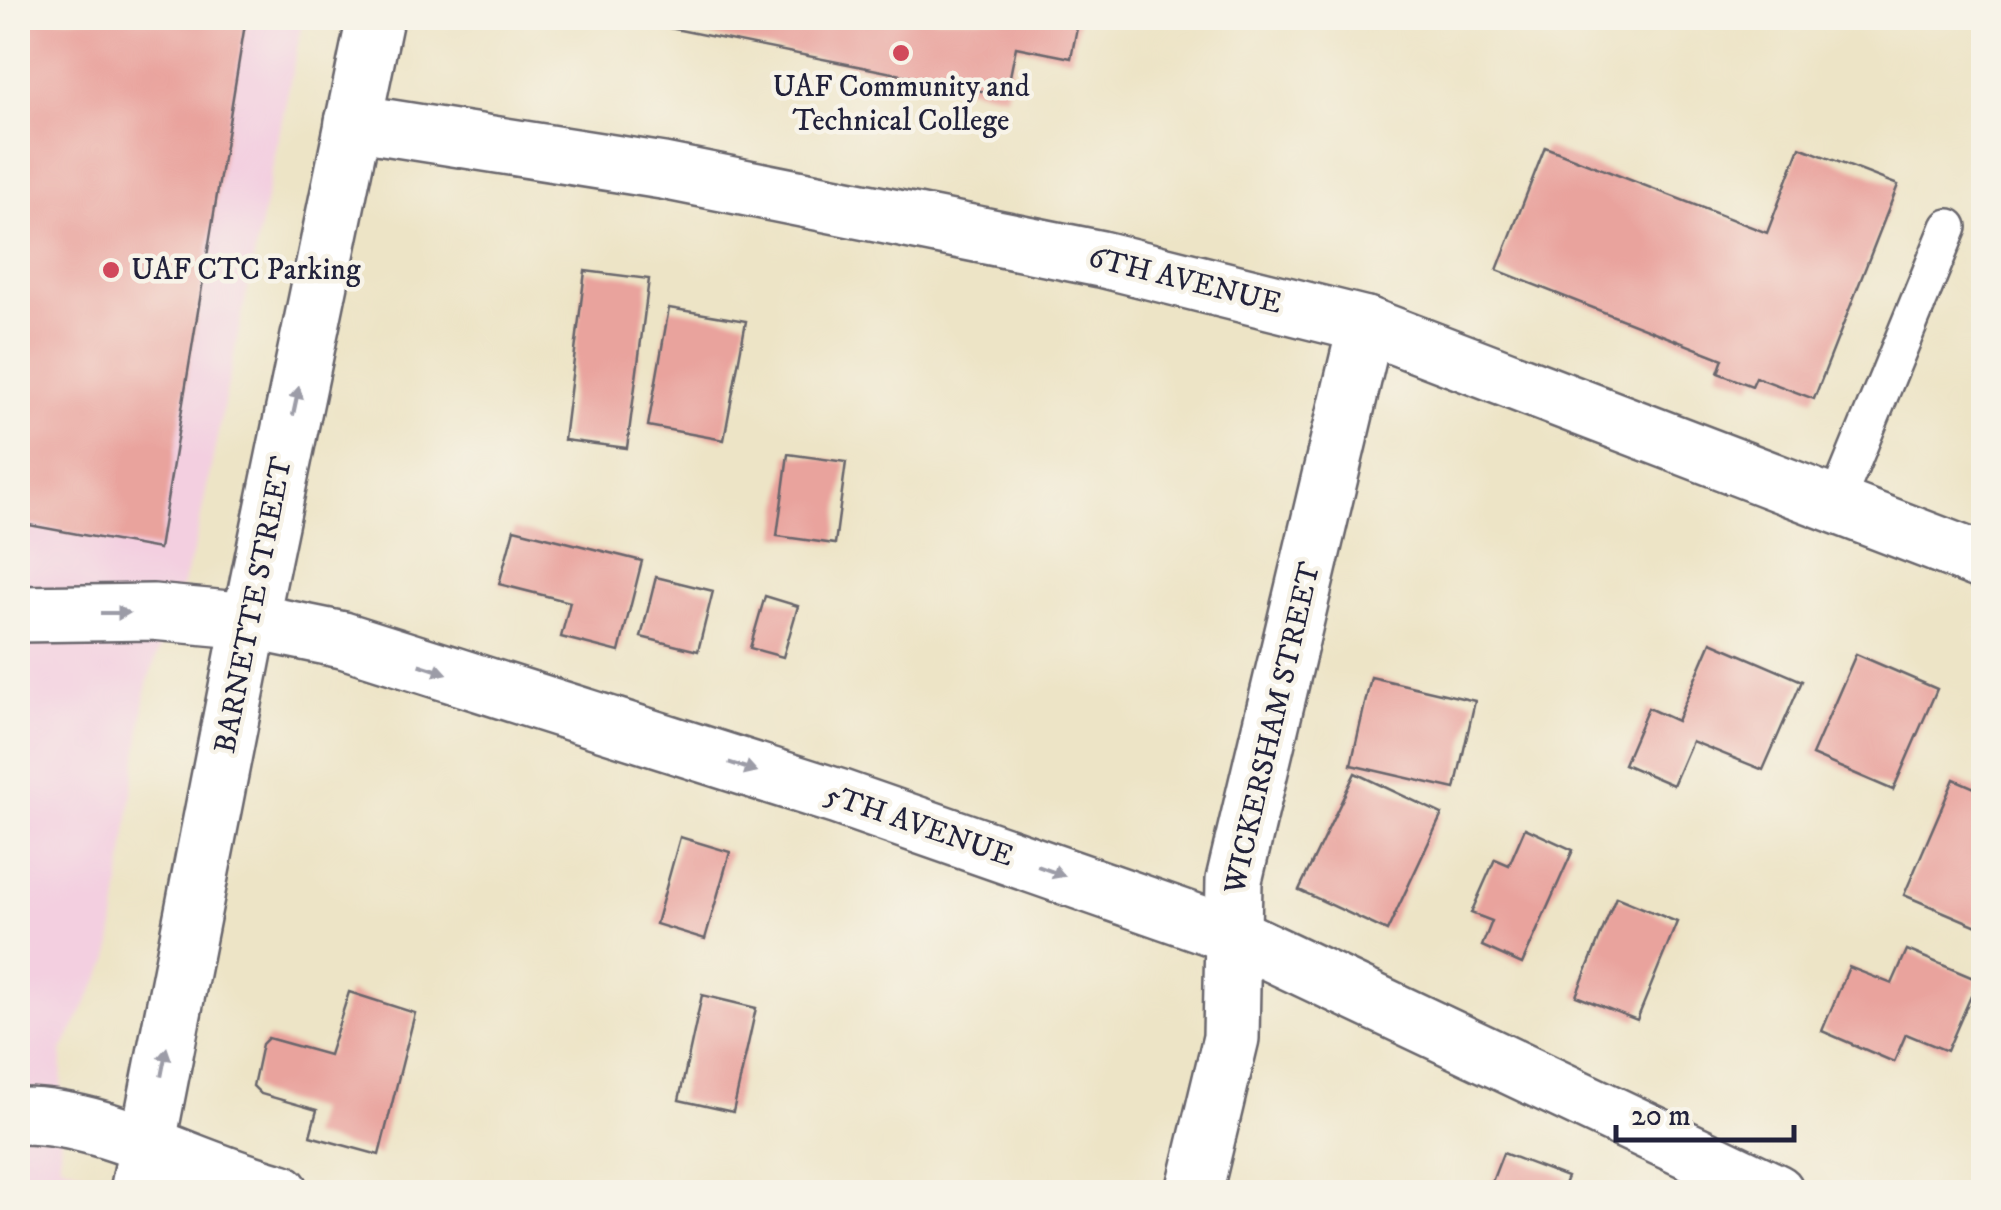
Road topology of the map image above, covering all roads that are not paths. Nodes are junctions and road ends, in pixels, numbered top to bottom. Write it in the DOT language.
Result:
graph roads {
  1 [pos="376,18"];
  2 [pos="353,122"];
  3 [pos="1949,227"];
  4 [pos="1366,325"];
  5 [pos="1835,505"];
  6 [pos="1984,562"];
  7 [pos="18,614"];
  8 [pos="250,621"];
  9 [pos="1232,935"];
  10 [pos="18,1116"];
  11 [pos="143,1169"];
  12 [pos="281,1192"];
  13 [pos="1194,1192"];
  14 [pos="1776,1192"];
  1 -- 2 [label="street, BARNETTE STREET"];
  2 -- 4 [label="street, 6TH AVENUE"];
  8 -- 2 [label="street, BARNETTE STREET, one-way"];
  3 -- 5 [label="lane"];
  4 -- 5 [label="street, 6TH AVENUE"];
  4 -- 9 [label="street, WICKERSHAM STREET"];
  5 -- 6 [label="street, 6TH AVENUE"];
  7 -- 8 [label="street, 5TH AVENUE, one-way"];
  8 -- 9 [label="street, 5TH AVENUE, one-way"];
  11 -- 8 [label="street, BARNETTE STREET, one-way"];
  9 -- 13 [label="street, WICKERSHAM STREET"];
  9 -- 14 [label="street, 5TH AVENUE"];
  10 -- 11 [label="street"];
  11 -- 12 [label="street"];
}
